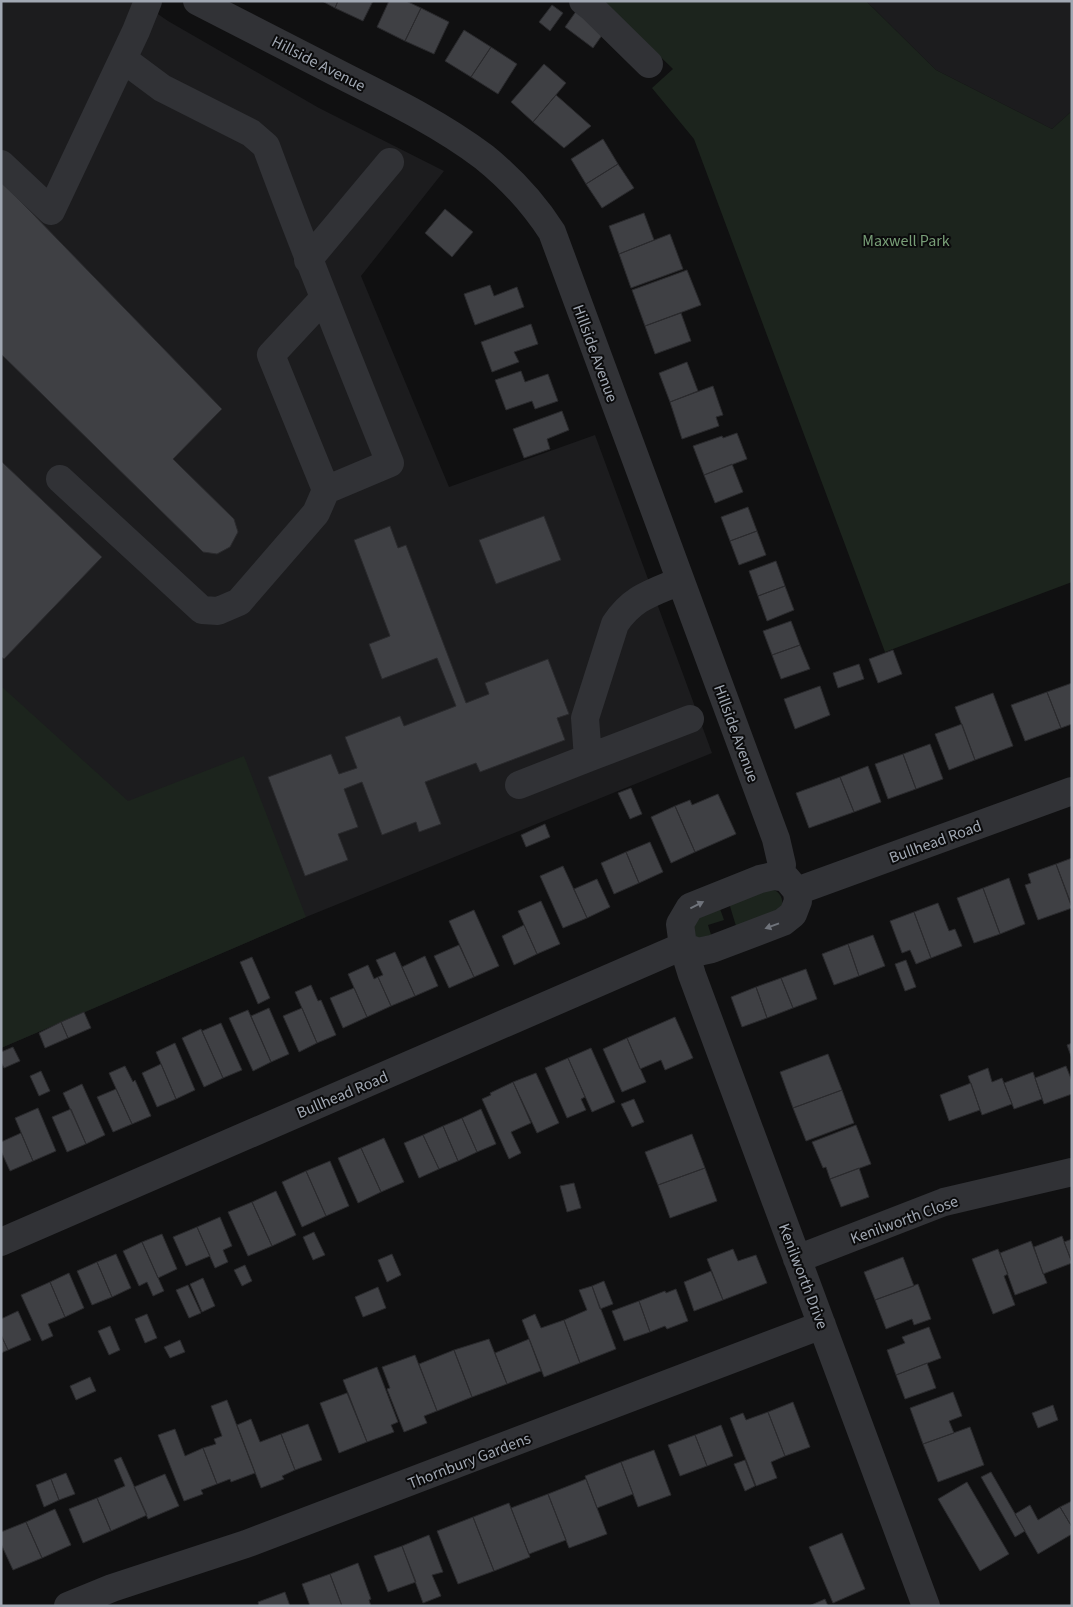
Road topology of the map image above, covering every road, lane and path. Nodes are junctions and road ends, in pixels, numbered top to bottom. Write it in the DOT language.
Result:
graph roads {
  1 [pos="148,1"];
  2 [pos="197,1"];
  3 [pos="583,1"];
  4 [pos="123,59"];
  5 [pos="648,64"];
  6 [pos="390,162"];
  7 [pos="1,164"];
  8 [pos="308,260"];
  9 [pos="324,298"];
  10 [pos="60,479"];
  11 [pos="326,490"];
  12 [pos="680,580"];
  13 [pos="690,719"];
  14 [pos="588,758"];
  15 [pos="519,784"];
  16 [pos="1072,791"];
  17 [pos="789,884"];
  18 [pos="683,946"];
  19 [pos="1072,1172"];
  20 [pos="1,1242"];
  21 [pos="797,1259"];
  22 [pos="822,1325"];
  23 [pos="115,1597"];
  24 [pos="68,1606"];
  25 [pos="926,1606"];
  1 -- 4 [label="street"];
  2 -- 12 [label="street, Hillside Avenue"];
  3 -- 5 [label="street"];
  4 -- 7 [label="street"];
  4 -- 8 [label="street"];
  6 -- 8 [label="street"];
  8 -- 9 [label="street"];
  9 -- 11 [label="street"];
  9 -- 11 [label="street"];
  10 -- 11 [label="street"];
  12 -- 14 [label="street"];
  12 -- 17 [label="street, Hillside Avenue"];
  13 -- 14 [label="street"];
  14 -- 15 [label="street"];
  16 -- 17 [label="street, Bullhead Road"];
  18 -- 17 [label="street, Bullhead Road, one-way"];
  17 -- 18 [label="street, one-way"];
  18 -- 20 [label="street, Bullhead Road"];
  18 -- 21 [label="street, Kenilworth Drive"];
  19 -- 21 [label="street, Kenilworth Close"];
  21 -- 22 [label="street, Kenilworth Drive"];
  22 -- 23 [label="street, Thornbury Gardens"];
  22 -- 25 [label="street, Kenilworth Drive"];
  23 -- 24 [label="street, Thornbury Gardens"];
}
